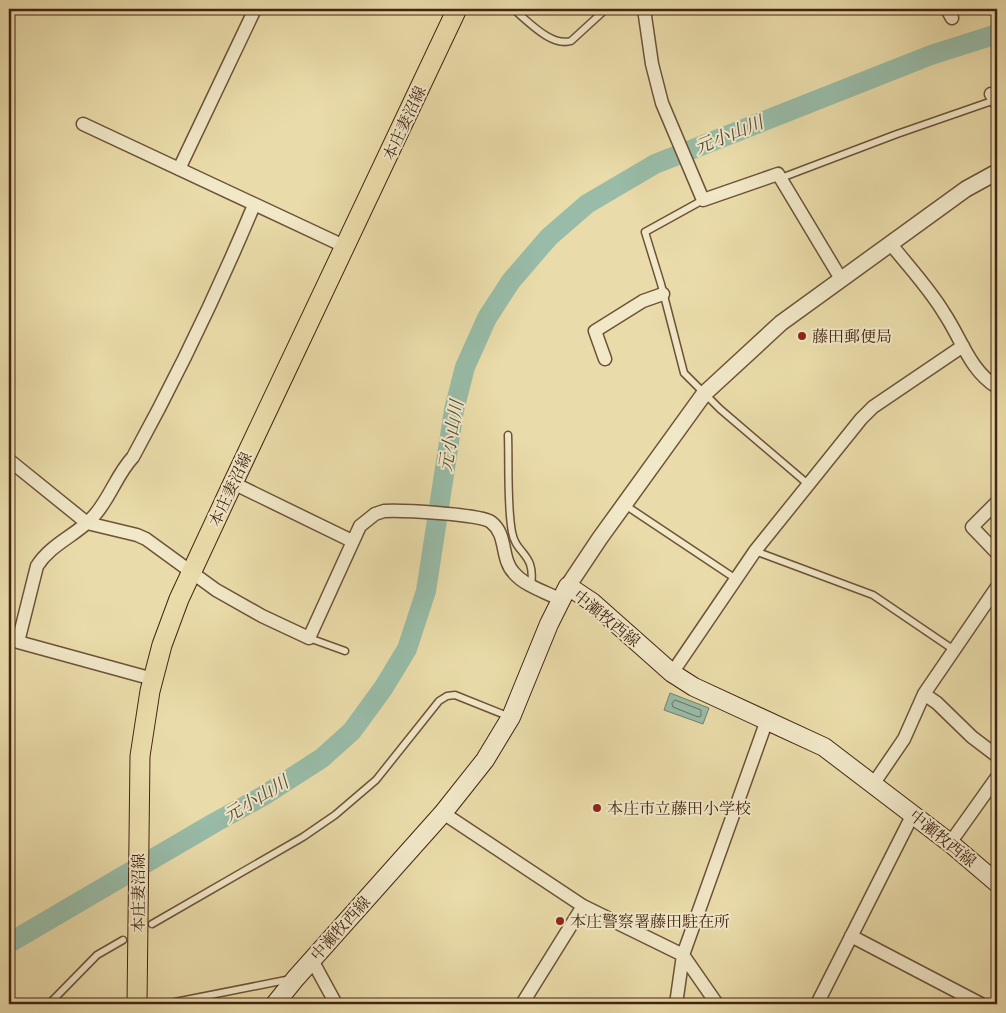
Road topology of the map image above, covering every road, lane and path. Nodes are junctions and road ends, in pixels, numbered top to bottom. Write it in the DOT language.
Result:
graph roads {
  1 [pos="255,9"];
  2 [pos="457,9"];
  3 [pos="513,9"];
  4 [pos="606,9"];
  5 [pos="644,9"];
  6 [pos="995,99"];
  7 [pos="83,124"];
  8 [pos="179,169"];
  9 [pos="997,172"];
  10 [pos="781,178"];
  11 [pos="704,200"];
  12 [pos="254,205"];
  13 [pos="890,243"];
  14 [pos="346,247"];
  15 [pos="842,279"];
  16 [pos="663,294"];
  17 [pos="963,346"];
  18 [pos="605,359"];
  19 [pos="997,388"];
  20 [pos="704,394"];
  21 [pos="508,435"];
  22 [pos="9,460"];
  23 [pos="233,483"];
  24 [pos="809,485"];
  25 [pos="997,502"];
  26 [pos="625,505"];
  27 [pos="87,523"];
  28 [pos="352,541"];
  29 [pos="755,551"];
  30 [pos="997,553"];
  31 [pos="191,573"];
  32 [pos="736,579"];
  33 [pos="531,584"];
  34 [pos="997,587"];
  35 [pos="565,593"];
  36 [pos="309,638"];
  37 [pos="954,650"];
  38 [pos="345,651"];
  39 [pos="672,673"];
  40 [pos="153,679"];
  41 [pos="924,694"];
  42 [pos="511,717"];
  43 [pos="767,720"];
  44 [pos="997,756"];
  45 [pos="997,777"];
  46 [pos="874,784"];
  47 [pos="443,813"];
  48 [pos="913,814"];
  49 [pos="950,842"];
  50 [pos="997,883"];
  51 [pos="583,906"];
  52 [pos="152,924"];
  53 [pos="851,936"];
  54 [pos="123,940"];
  55 [pos="683,955"];
  56 [pos="312,960"];
  57 [pos="294,979"];
  58 [pos="49,1004"];
  59 [pos="138,1004"];
  60 [pos="165,1004"];
  61 [pos="275,1004"];
  62 [pos="336,1004"];
  63 [pos="522,1004"];
  64 [pos="676,1004"];
  65 [pos="716,1004"];
  66 [pos="817,1004"];
  67 [pos="981,1004"];
  1 -- 8 [label="street"];
  2 -- 14 [label="main road, 本庄妻沼線"];
  3 -- 4 [label="lane"];
  5 -- 11 [label="street"];
  6 -- 10 [label="lane"];
  7 -- 8 [label="street"];
  8 -- 12 [label="street"];
  9 -- 13 [label="street"];
  10 -- 11 [label="street"];
  10 -- 15 [label="street"];
  11 -- 16 [label="lane"];
  12 -- 14 [label="street"];
  12 -- 27 [label="street"];
  13 -- 15 [label="street"];
  13 -- 17 [label="street"];
  14 -- 23 [label="main road, 本庄妻沼線"];
  15 -- 20 [label="street"];
  16 -- 18 [label="street"];
  16 -- 20 [label="lane"];
  17 -- 19 [label="street"];
  17 -- 24 [label="street"];
  20 -- 24 [label="lane"];
  20 -- 26 [label="street"];
  21 -- 33 [label="lane"];
  22 -- 27 [label="street"];
  23 -- 28 [label="street"];
  23 -- 31 [label="main road, 本庄妻沼線"];
  24 -- 29 [label="street"];
  25 -- 30 [label="street"];
  26 -- 32 [label="lane"];
  26 -- 35 [label="street"];
  27 -- 31 [label="street"];
  27 -- 40 [label="street"];
  28 -- 33 [label="street"];
  28 -- 36 [label="street"];
  29 -- 32 [label="street"];
  29 -- 37 [label="lane"];
  31 -- 36 [label="street"];
  31 -- 40 [label="main road, 本庄妻沼線"];
  32 -- 39 [label="street"];
  33 -- 35 [label="street"];
  34 -- 37 [label="street"];
  35 -- 39 [label="main road, 中瀬牧西線"];
  35 -- 42 [label="main road, 中瀬牧西線"];
  36 -- 38 [label="lane"];
  37 -- 41 [label="street"];
  39 -- 43 [label="main road, 中瀬牧西線"];
  40 -- 59 [label="main road, 本庄妻沼線"];
  41 -- 44 [label="street"];
  41 -- 46 [label="street"];
  42 -- 47 [label="main road, 中瀬牧西線"];
  42 -- 52 [label="lane"];
  43 -- 46 [label="main road, 中瀬牧西線"];
  43 -- 55 [label="street"];
  45 -- 49 [label="street"];
  46 -- 48 [label="main road, 中瀬牧西線"];
  47 -- 51 [label="street"];
  47 -- 56 [label="main road, 中瀬牧西線"];
  48 -- 49 [label="main road, 中瀬牧西線"];
  48 -- 53 [label="street"];
  49 -- 50 [label="main road, 中瀬牧西線"];
  51 -- 55 [label="street"];
  51 -- 63 [label="street"];
  53 -- 66 [label="street"];
  53 -- 67 [label="street"];
  54 -- 58 [label="lane"];
  55 -- 64 [label="street"];
  55 -- 65 [label="street"];
  56 -- 57 [label="main road, 中瀬牧西線"];
  56 -- 62 [label="street"];
  57 -- 60 [label="lane"];
  57 -- 61 [label="main road, 中瀬牧西線"];
}
